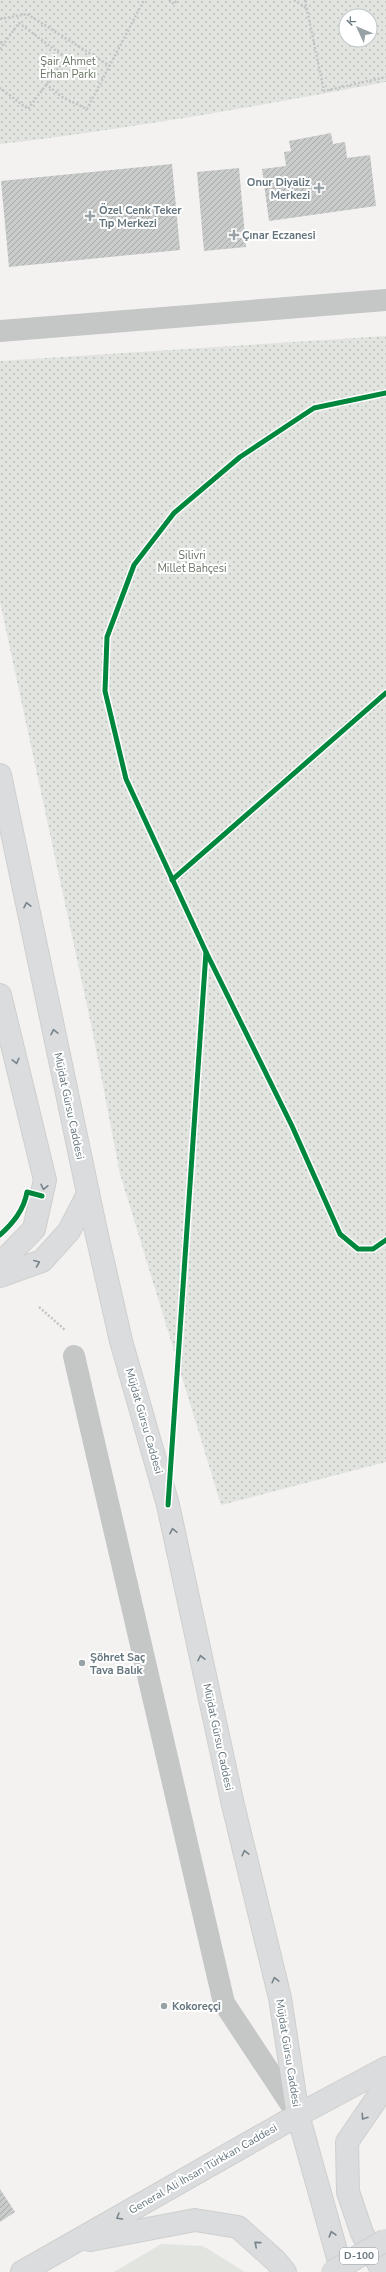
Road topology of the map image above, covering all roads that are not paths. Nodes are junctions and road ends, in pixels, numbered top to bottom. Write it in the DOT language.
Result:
graph roads {
  1 [pos="386,300"];
  2 [pos="0,331"];
  3 [pos="0,775"];
  4 [pos="0,996"];
  5 [pos="88,1194"];
  6 [pos="0,1264"];
  7 [pos="0,1276"];
  8 [pos="74,1356"];
  9 [pos="386,2068"];
  10 [pos="386,2085"];
  11 [pos="298,2114"];
  12 [pos="386,2240"];
  13 [pos="72,2244"];
  14 [pos="22,2272"];
  15 [pos="284,2272"];
  16 [pos="332,2272"];
  17 [pos="342,2272"];
  18 [pos="383,2272"];
  1 -- 2 [label="street"];
  5 -- 3 [label="main road, Müjdat Gürsu Caddesi, one-way"];
  4 -- 6 [label="main road, one-way"];
  7 -- 5 [label="main road, one-way"];
  11 -- 5 [label="main road, Müjdat Gürsu Caddesi, one-way"];
  8 -- 11 [label="street"];
  9 -- 11 [label="main road, General Ali İhsan Türkkan Caddesi"];
  10 -- 18 [label="main road, one-way"];
  11 -- 13 [label="main road, General Ali İhsan Türkkan Caddesi, one-way"];
  17 -- 11 [label="main road, Müjdat Gürsu Caddesi, one-way"];
  12 -- 16 [label="main road, D-100, bridge"];
  13 -- 14 [label="main road, General Ali İhsan Türkkan Caddesi"];
  15 -- 13 [label="main road, one-way"];
}
